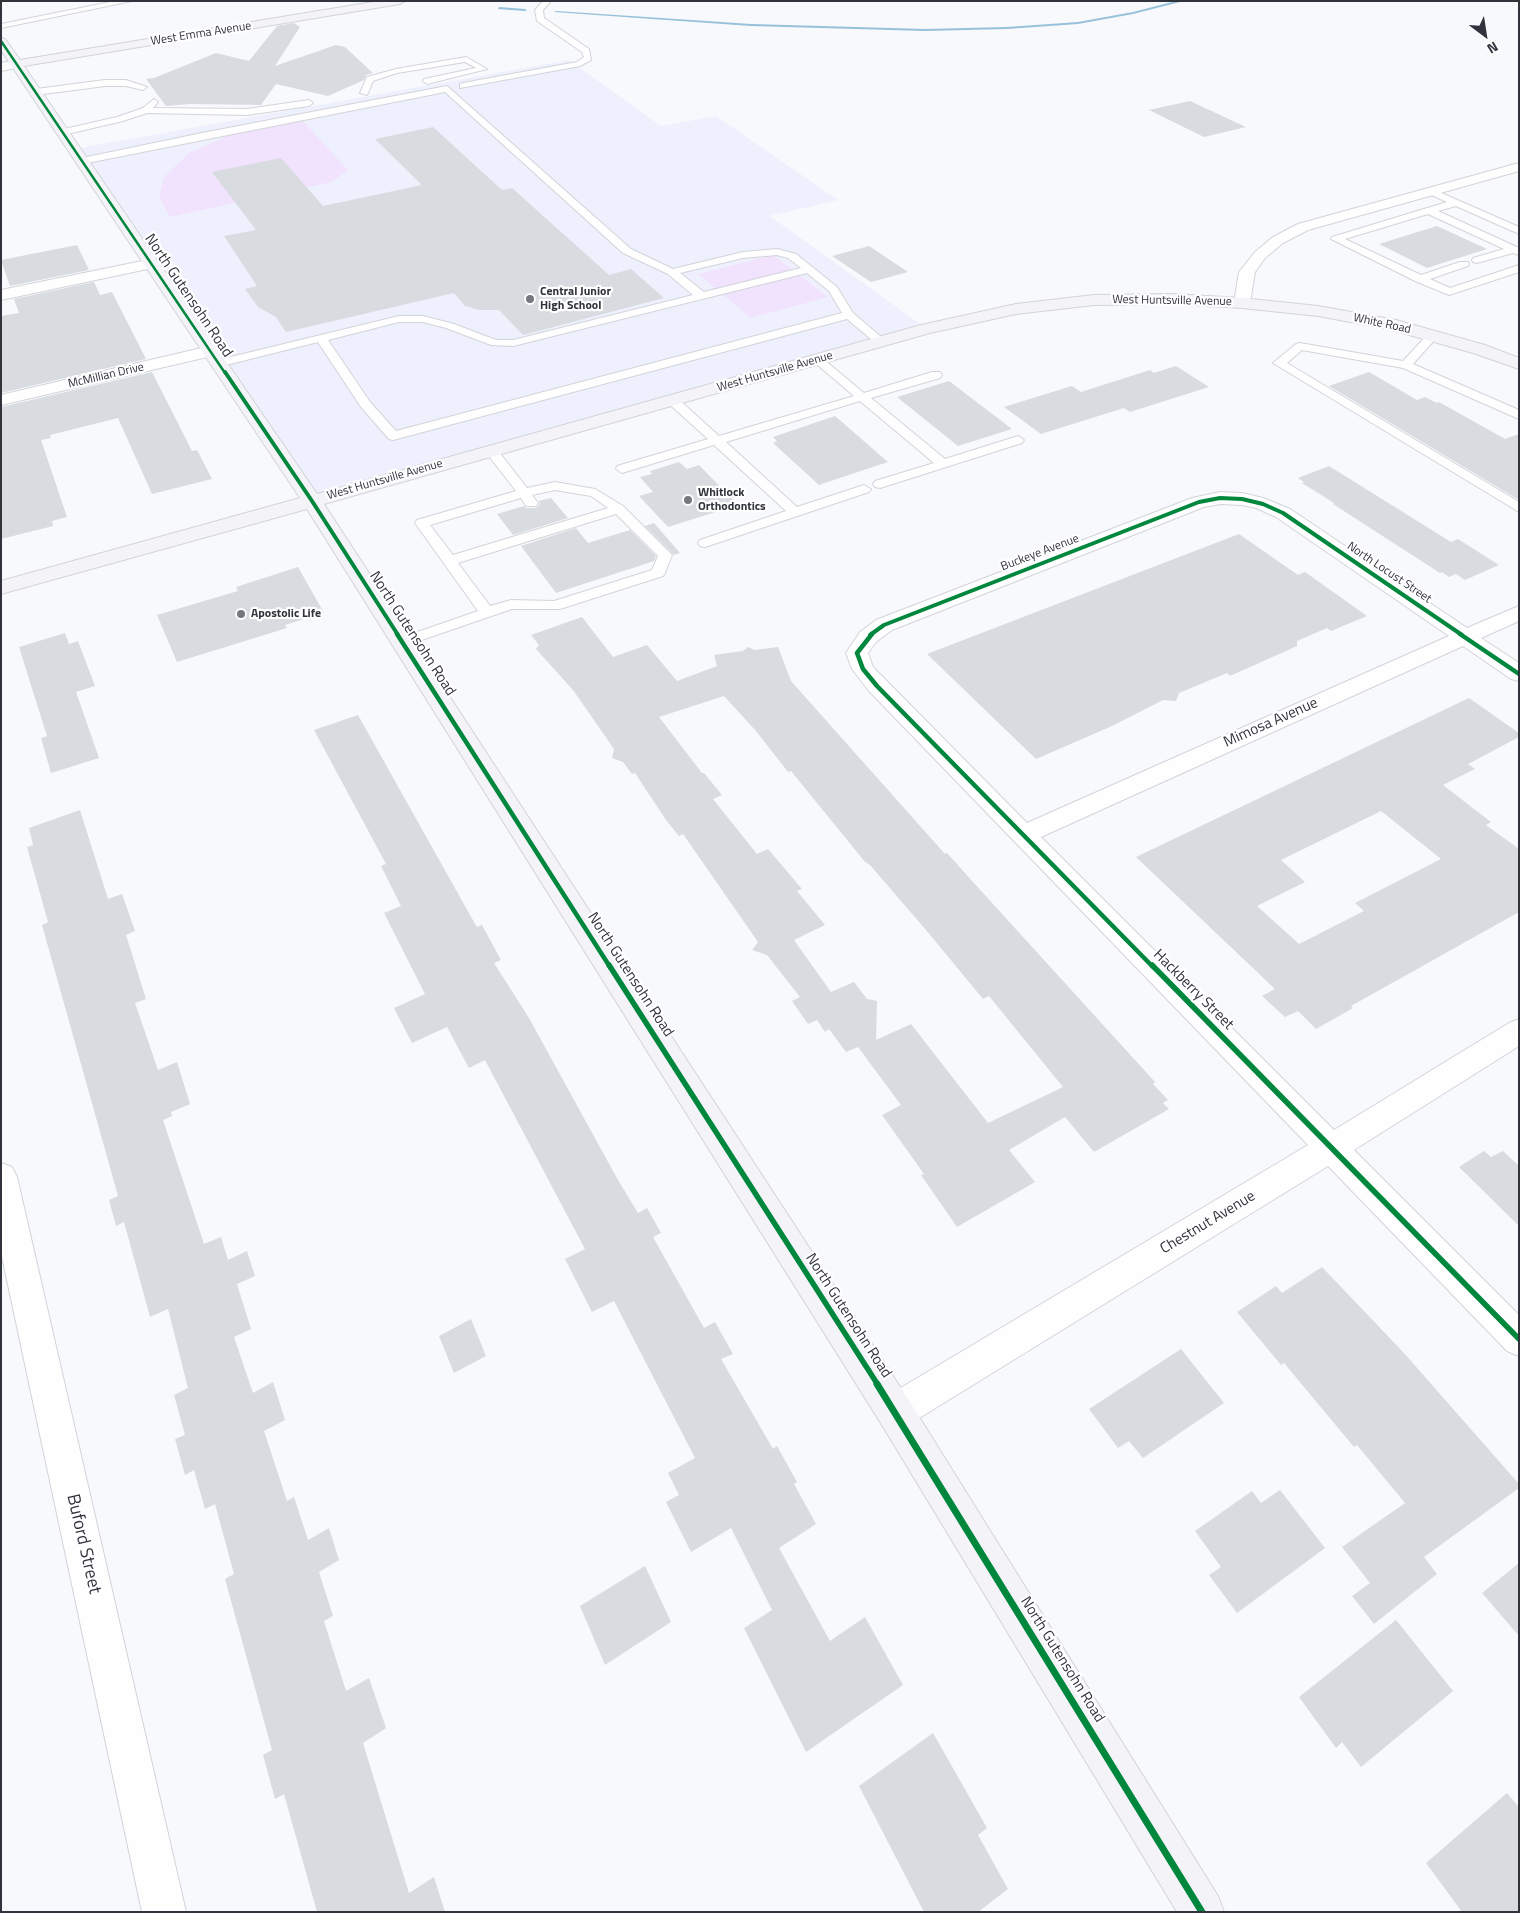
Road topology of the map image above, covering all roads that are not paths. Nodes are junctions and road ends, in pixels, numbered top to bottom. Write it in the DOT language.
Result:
graph roads {
  1 [pos="128,1"];
  2 [pos="400,1"];
  3 [pos="547,1"];
  4 [pos="1,26"];
  5 [pos="1,41"];
  6 [pos="9,66"];
  7 [pos="418,83"];
  8 [pos="143,87"];
  9 [pos="447,89"];
  10 [pos="36,92"];
  11 [pos="364,93"];
  12 [pos="155,101"];
  13 [pos="321,101"];
  14 [pos="146,110"];
  15 [pos="63,132"];
  16 [pos="82,161"];
  17 [pos="1516,170"];
  18 [pos="1430,191"];
  19 [pos="1456,203"];
  20 [pos="1429,211"];
  21 [pos="1519,231"];
  22 [pos="1515,251"];
  23 [pos="1477,260"];
  24 [pos="152,264"];
  25 [pos="1464,264"];
  26 [pos="1519,268"];
  27 [pos="810,270"];
  28 [pos="672,272"];
  29 [pos="1419,279"];
  30 [pos="1,295"];
  31 [pos="703,297"];
  32 [pos="1242,303"];
  33 [pos="849,315"];
  34 [pos="1432,336"];
  35 [pos="322,339"];
  36 [pos="881,342"];
  37 [pos="214,357"];
  38 [pos="818,360"];
  39 [pos="1519,364"];
  40 [pos="1406,365"];
  41 [pos="936,375"];
  42 [pos="862,397"];
  43 [pos="1,400"];
  44 [pos="672,400"];
  45 [pos="1519,416"];
  46 [pos="716,440"];
  47 [pos="1018,440"];
  48 [pos="491,451"];
  49 [pos="943,464"];
  50 [pos="622,469"];
  51 [pos="880,484"];
  52 [pos="864,489"];
  53 [pos="528,498"];
  54 [pos="1242,499"];
  55 [pos="312,501"];
  56 [pos="1519,508"];
  57 [pos="618,509"];
  58 [pos="795,512"];
  59 [pos="705,543"];
  60 [pos="449,561"];
  61 [pos="1,588"];
  62 [pos="487,613"];
  63 [pos="1519,613"];
  64 [pos="1463,636"];
  65 [pos="402,642"];
  66 [pos="857,653"];
  67 [pos="1519,674"];
  68 [pos="1023,835"];
  69 [pos="1519,1031"];
  70 [pos="1332,1148"];
  71 [pos="1,1177"];
  72 [pos="1519,1339"];
  73 [pos="895,1412"];
  74 [pos="164,1912"];
  75 [pos="1202,1912"];
  1 -- 4 [label="lane"];
  2 -- 6 [label="street, West Emma Avenue"];
  3 -- 9 [label="lane"];
  5 -- 6 [label="street, North Gutensohn Road"];
  6 -- 10 [label="street, North Gutensohn Road"];
  7 -- 11 [label="lane"];
  8 -- 10 [label="lane"];
  9 -- 16 [label="lane"];
  9 -- 28 [label="lane"];
  10 -- 15 [label="street, North Gutensohn Road"];
  12 -- 14 [label="lane"];
  13 -- 14 [label="lane"];
  14 -- 15 [label="lane"];
  15 -- 16 [label="street, North Gutensohn Road"];
  16 -- 24 [label="street, North Gutensohn Road"];
  17 -- 18 [label="street, West Huntsville Avenue"];
  18 -- 19 [label="lane"];
  18 -- 32 [label="street, West Huntsville Avenue"];
  19 -- 20 [label="lane"];
  19 -- 21 [label="lane"];
  20 -- 22 [label="lane"];
  20 -- 29 [label="lane"];
  22 -- 23 [label="lane"];
  24 -- 30 [label="street"];
  24 -- 37 [label="street, North Gutensohn Road"];
  25 -- 29 [label="lane"];
  26 -- 29 [label="lane"];
  27 -- 28 [label="lane"];
  27 -- 31 [label="lane"];
  27 -- 33 [label="lane"];
  28 -- 31 [label="lane"];
  31 -- 35 [label="lane"];
  32 -- 34 [label="street, White Road"];
  32 -- 36 [label="street, West Huntsville Avenue"];
  33 -- 35 [label="lane"];
  33 -- 36 [label="lane"];
  34 -- 39 [label="street, White Road"];
  34 -- 40 [label="lane"];
  35 -- 37 [label="lane"];
  36 -- 38 [label="street, West Huntsville Avenue"];
  37 -- 43 [label="street, McMillian Drive"];
  37 -- 55 [label="street, North Gutensohn Road"];
  38 -- 42 [label="lane"];
  38 -- 44 [label="street, West Huntsville Avenue"];
  40 -- 45 [label="lane"];
  40 -- 56 [label="lane"];
  41 -- 42 [label="lane"];
  42 -- 46 [label="lane"];
  42 -- 49 [label="lane"];
  44 -- 46 [label="lane"];
  44 -- 48 [label="street, West Huntsville Avenue"];
  46 -- 50 [label="lane"];
  46 -- 58 [label="lane"];
  47 -- 49 [label="lane"];
  48 -- 53 [label="lane"];
  48 -- 55 [label="street, West Huntsville Avenue"];
  49 -- 51 [label="lane"];
  52 -- 58 [label="lane"];
  53 -- 57 [label="lane"];
  53 -- 60 [label="lane"];
  54 -- 64 [label="street, North Locust Street"];
  54 -- 66 [label="street, Buckeye Avenue"];
  55 -- 61 [label="street, West Huntsville Avenue"];
  55 -- 65 [label="street, North Gutensohn Road"];
  57 -- 60 [label="lane"];
  57 -- 62 [label="lane"];
  58 -- 59 [label="lane"];
  60 -- 62 [label="lane"];
  62 -- 65 [label="lane"];
  63 -- 64 [label="street, Mimosa Avenue"];
  64 -- 67 [label="street, North Locust Street"];
  64 -- 68 [label="street, Mimosa Avenue"];
  65 -- 73 [label="street, North Gutensohn Road"];
  66 -- 68 [label="street, Hackberry Street"];
  68 -- 70 [label="street, Hackberry Street"];
  69 -- 70 [label="street, Chestnut Avenue"];
  70 -- 72 [label="street, Hackberry Street"];
  70 -- 73 [label="street, Chestnut Avenue"];
  71 -- 74 [label="street, Buford Street"];
  73 -- 75 [label="street, North Gutensohn Road"];
}
